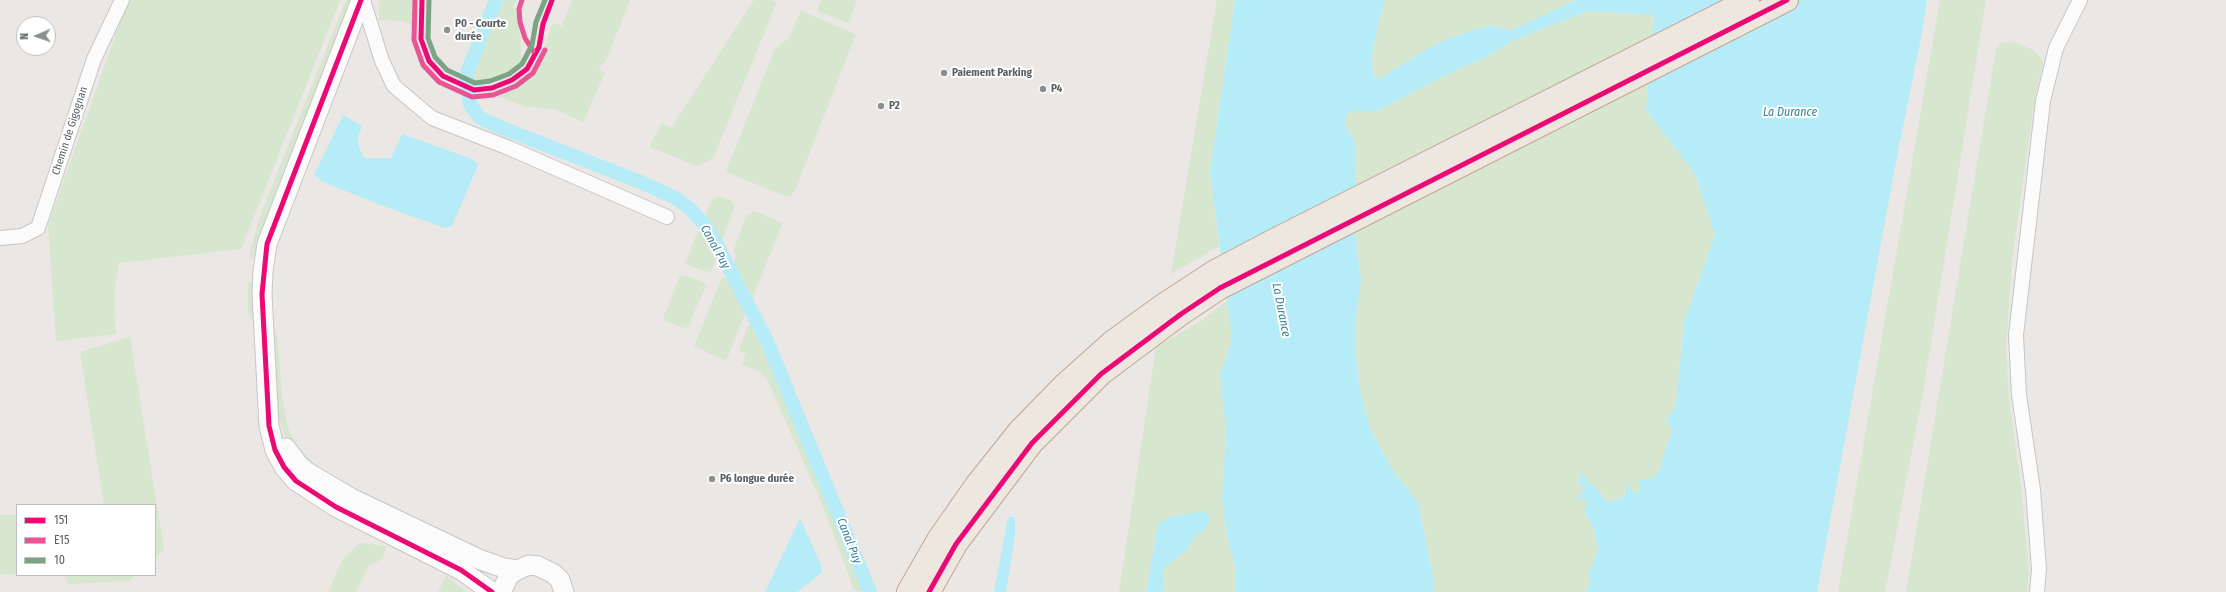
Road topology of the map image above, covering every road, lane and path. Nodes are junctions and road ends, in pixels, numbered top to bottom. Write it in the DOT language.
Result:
graph roads {
  1 [pos="122,0"];
  2 [pos="362,0"];
  3 [pos="1748,0"];
  4 [pos="1787,0"];
  5 [pos="2080,0"];
  6 [pos="667,217"];
  7 [pos="0,238"];
  8 [pos="268,405"];
  9 [pos="517,570"];
  10 [pos="492,592"];
  11 [pos="501,592"];
  12 [pos="564,592"];
  13 [pos="908,592"];
  14 [pos="929,592"];
  15 [pos="2037,592"];
  1 -- 7 [label="street, Chemin de Gigognan"];
  2 -- 6 [label="street"];
  2 -- 8 [label="street"];
  3 -- 13 [label="highway"];
  4 -- 14 [label="highway"];
  5 -- 15 [label="street"];
  8 -- 9 [label="street"];
  8 -- 10 [label="street"];
  9 -- 11 [label="street"];
  9 -- 12 [label="street"];
}
